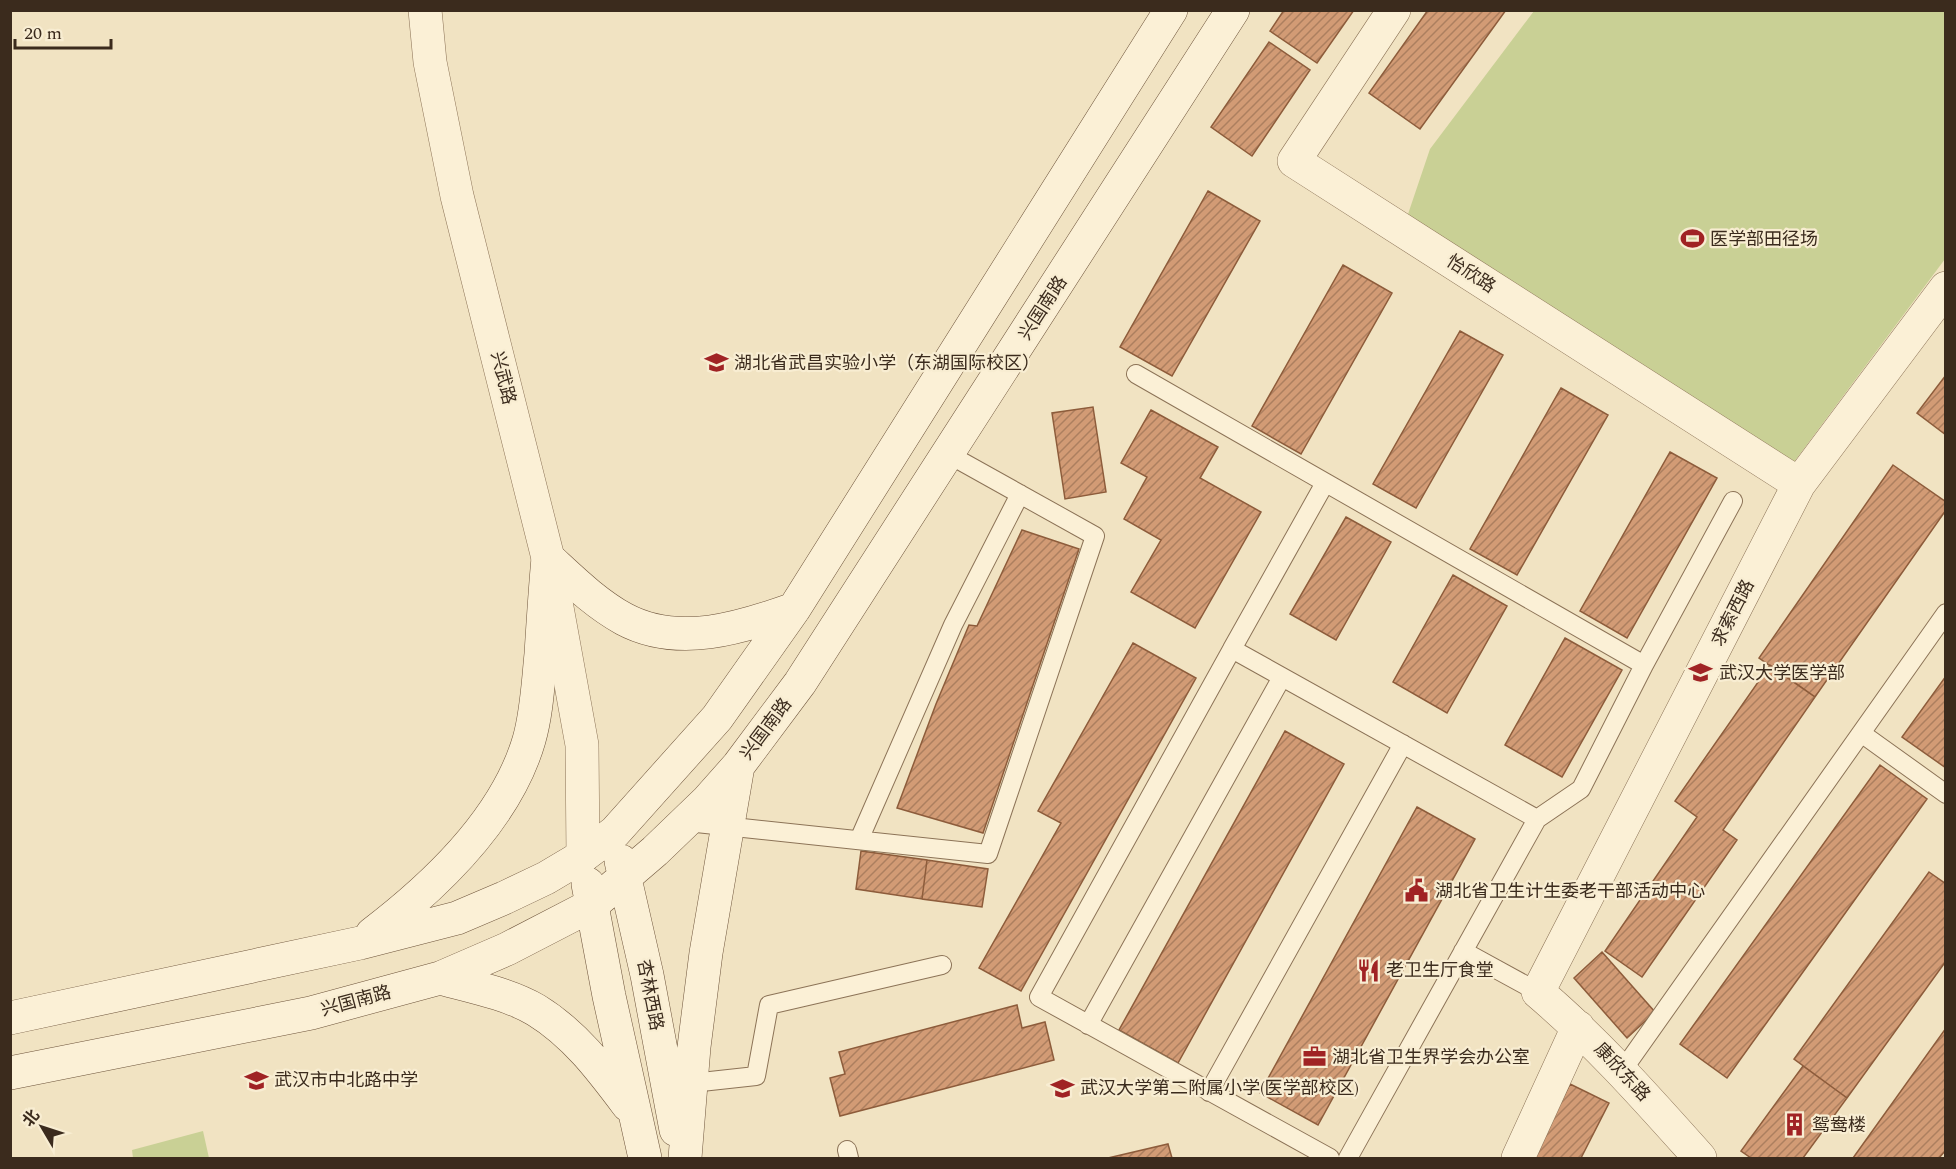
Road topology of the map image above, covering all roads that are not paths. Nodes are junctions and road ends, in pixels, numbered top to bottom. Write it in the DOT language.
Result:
graph roads {
  1 [pos="425,10"];
  2 [pos="1171,10"];
  3 [pos="1233,10"];
  4 [pos="1394,10"];
  5 [pos="1946,288"];
  6 [pos="1136,374"];
  7 [pos="948,454"];
  8 [pos="1325,483"];
  9 [pos="1799,484"];
  10 [pos="1020,494"];
  11 [pos="1733,501"];
  12 [pos="548,558"];
  13 [pos="794,609"];
  14 [pos="1946,613"];
  15 [pos="1232,649"];
  16 [pos="1644,665"];
  17 [pos="1282,677"];
  18 [pos="1861,733"];
  19 [pos="1403,744"];
  20 [pos="582,745"];
  21 [pos="738,765"];
  22 [pos="1946,794"];
  23 [pos="1537,819"];
  24 [pos="687,822"];
  25 [pos="727,826"];
  26 [pos="615,832"];
  27 [pos="859,840"];
  28 [pos="583,856"];
  29 [pos="624,879"];
  30 [pos="592,905"];
  31 [pos="360,943"];
  32 [pos="1463,951"];
  33 [pos="942,965"];
  34 [pos="440,978"];
  35 [pos="1538,992"];
  36 [pos="10,1018"];
  37 [pos="1088,1025"];
  38 [pos="1578,1027"];
  39 [pos="1622,1071"];
  40 [pos="10,1073"];
  41 [pos="692,1083"];
  42 [pos="1209,1092"];
  43 [pos="636,1115"];
  44 [pos="645,1158"];
  45 [pos="684,1158"];
  46 [pos="1330,1158"];
  47 [pos="1348,1158"];
  48 [pos="1518,1158"];
  49 [pos="1700,1158"];
  1 -- 12 [label="main road, 兴武路"];
  2 -- 13 [label="main road"];
  3 -- 7 [label="main road, 兴国南路"];
  4 -- 9 [label="main road, 怡欣路"];
  5 -- 9 [label="main road, 求索西路"];
  6 -- 8 [label="lane"];
  7 -- 10 [label="lane"];
  7 -- 21 [label="main road, 兴国南路"];
  8 -- 15 [label="lane"];
  8 -- 16 [label="lane"];
  9 -- 35 [label="main road, 求索西路"];
  10 -- 27 [label="lane"];
  10 -- 27 [label="lane"];
  11 -- 16 [label="lane"];
  12 -- 13 [label="main road"];
  12 -- 20 [label="main road, 兴武路"];
  12 -- 31 [label="main road"];
  13 -- 26 [label="main road"];
  14 -- 18 [label="lane"];
  15 -- 17 [label="lane"];
  15 -- 37 [label="lane"];
  16 -- 23 [label="lane"];
  17 -- 19 [label="lane"];
  17 -- 37 [label="lane"];
  18 -- 22 [label="lane"];
  18 -- 39 [label="lane"];
  19 -- 23 [label="lane"];
  19 -- 42 [label="lane"];
  20 -- 26 [label="main road, 兴武路"];
  20 -- 28 [label="main road, 兴武路"];
  21 -- 24 [label="main road, 兴国南路"];
  21 -- 25 [label="main road"];
  23 -- 32 [label="lane"];
  24 -- 25 [label="lane"];
  24 -- 29 [label="main road, 兴国南路"];
  25 -- 27 [label="lane"];
  25 -- 41 [label="main road"];
  26 -- 28 [label="main road"];
  26 -- 29 [label="main road, 杏林西路"];
  28 -- 30 [label="main road"];
  28 -- 31 [label="main road"];
  29 -- 30 [label="main road, 兴国南路"];
  29 -- 45 [label="main road, 杏林西路"];
  30 -- 34 [label="main road, 兴国南路"];
  30 -- 43 [label="main road"];
  31 -- 36 [label="main road"];
  32 -- 35 [label="lane"];
  32 -- 47 [label="lane"];
  33 -- 41 [label="lane"];
  34 -- 40 [label="main road, 兴国南路"];
  34 -- 43 [label="main road"];
  35 -- 38 [label="main road, 康欣东路"];
  37 -- 42 [label="lane"];
  38 -- 39 [label="main road, 康欣东路"];
  38 -- 48 [label="main road"];
  39 -- 49 [label="main road, 康欣东路"];
  41 -- 45 [label="main road"];
  42 -- 46 [label="lane"];
  43 -- 44 [label="main road"];
}
